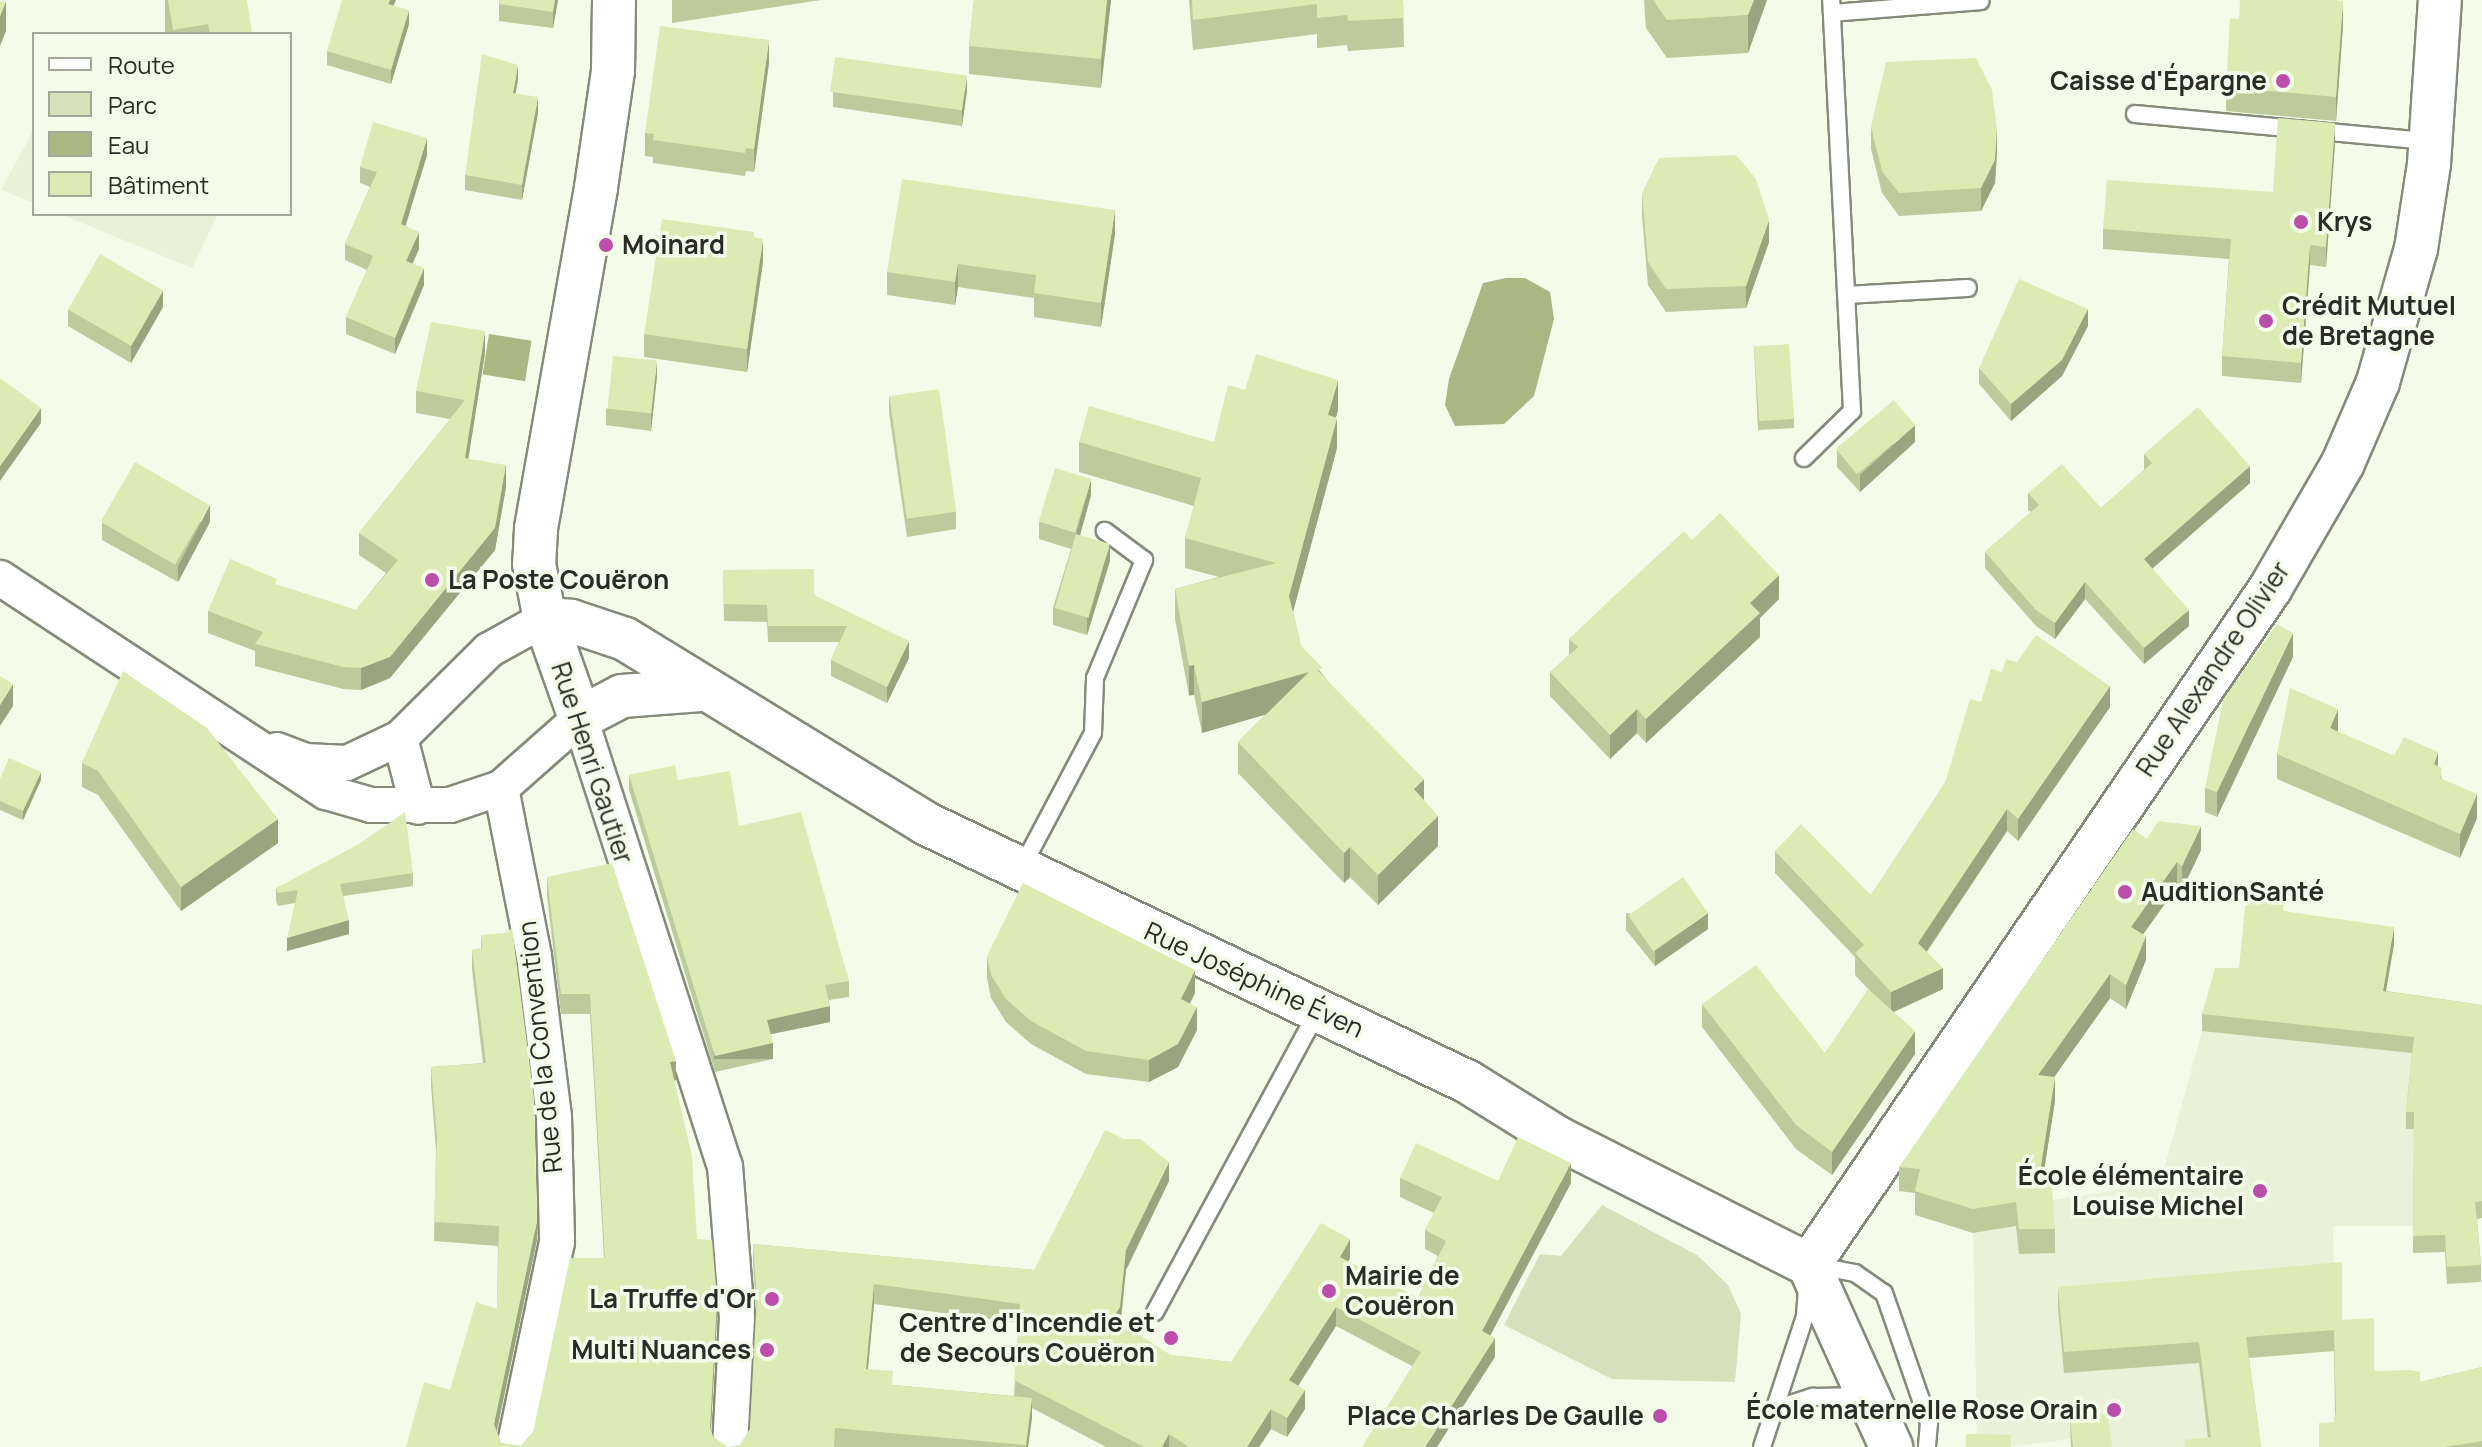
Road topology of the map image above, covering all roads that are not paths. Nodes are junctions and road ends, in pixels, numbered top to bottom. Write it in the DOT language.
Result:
graph roads {
  1 [pos="614,0"];
  2 [pos="636,0"];
  3 [pos="2440,0"];
  4 [pos="1981,1"];
  5 [pos="1832,6"];
  6 [pos="613,71"];
  7 [pos="2135,114"];
  8 [pos="2431,141"];
  9 [pos="1968,288"];
  10 [pos="1846,295"];
  11 [pos="1804,458"];
  12 [pos="1105,531"];
  13 [pos="0,578"];
  14 [pos="545,619"];
  15 [pos="701,690"];
  16 [pos="580,718"];
  17 [pos="226,730"];
  18 [pos="400,738"];
  19 [pos="501,788"];
  20 [pos="418,807"];
  21 [pos="1020,870"];
  22 [pos="1318,1010"];
  23 [pos="1809,1265"];
  24 [pos="1155,1312"];
  25 [pos="1870,1396"];
  26 [pos="1775,1409"];
  27 [pos="514,1447"];
  28 [pos="730,1447"];
  29 [pos="1762,1447"];
  30 [pos="1891,1447"];
  31 [pos="1927,1447"];
  1 -- 6 [label="street, Rue Henri Gautier"];
  2 -- 6 [label="street, Rue Henri Gautier"];
  3 -- 8 [label="street, Rue Alexandre Olivier"];
  4 -- 5 [label="lane"];
  5 -- 10 [label="lane"];
  6 -- 14 [label="street, Rue Henri Gautier"];
  7 -- 8 [label="lane"];
  8 -- 23 [label="street, Rue Alexandre Olivier"];
  9 -- 10 [label="lane"];
  10 -- 11 [label="lane"];
  12 -- 21 [label="lane"];
  13 -- 17 [label="street"];
  14 -- 15 [label="street, Rue Joséphine Éven"];
  14 -- 16 [label="street, Rue Henri Gautier"];
  14 -- 18 [label="street"];
  15 -- 16 [label="street"];
  15 -- 21 [label="street, Rue Joséphine Éven"];
  16 -- 19 [label="street"];
  16 -- 28 [label="street, Rue Henri Gautier"];
  17 -- 18 [label="street"];
  17 -- 20 [label="street"];
  18 -- 20 [label="street"];
  19 -- 20 [label="street"];
  19 -- 27 [label="street, Rue de la Convention"];
  21 -- 22 [label="street, Rue Joséphine Éven"];
  22 -- 23 [label="street, Rue Joséphine Éven"];
  22 -- 24 [label="lane"];
  23 -- 25 [label="street"];
  23 -- 26 [label="lane"];
  23 -- 31 [label="lane"];
  25 -- 26 [label="lane"];
  25 -- 30 [label="street"];
  26 -- 29 [label="lane"];
}
